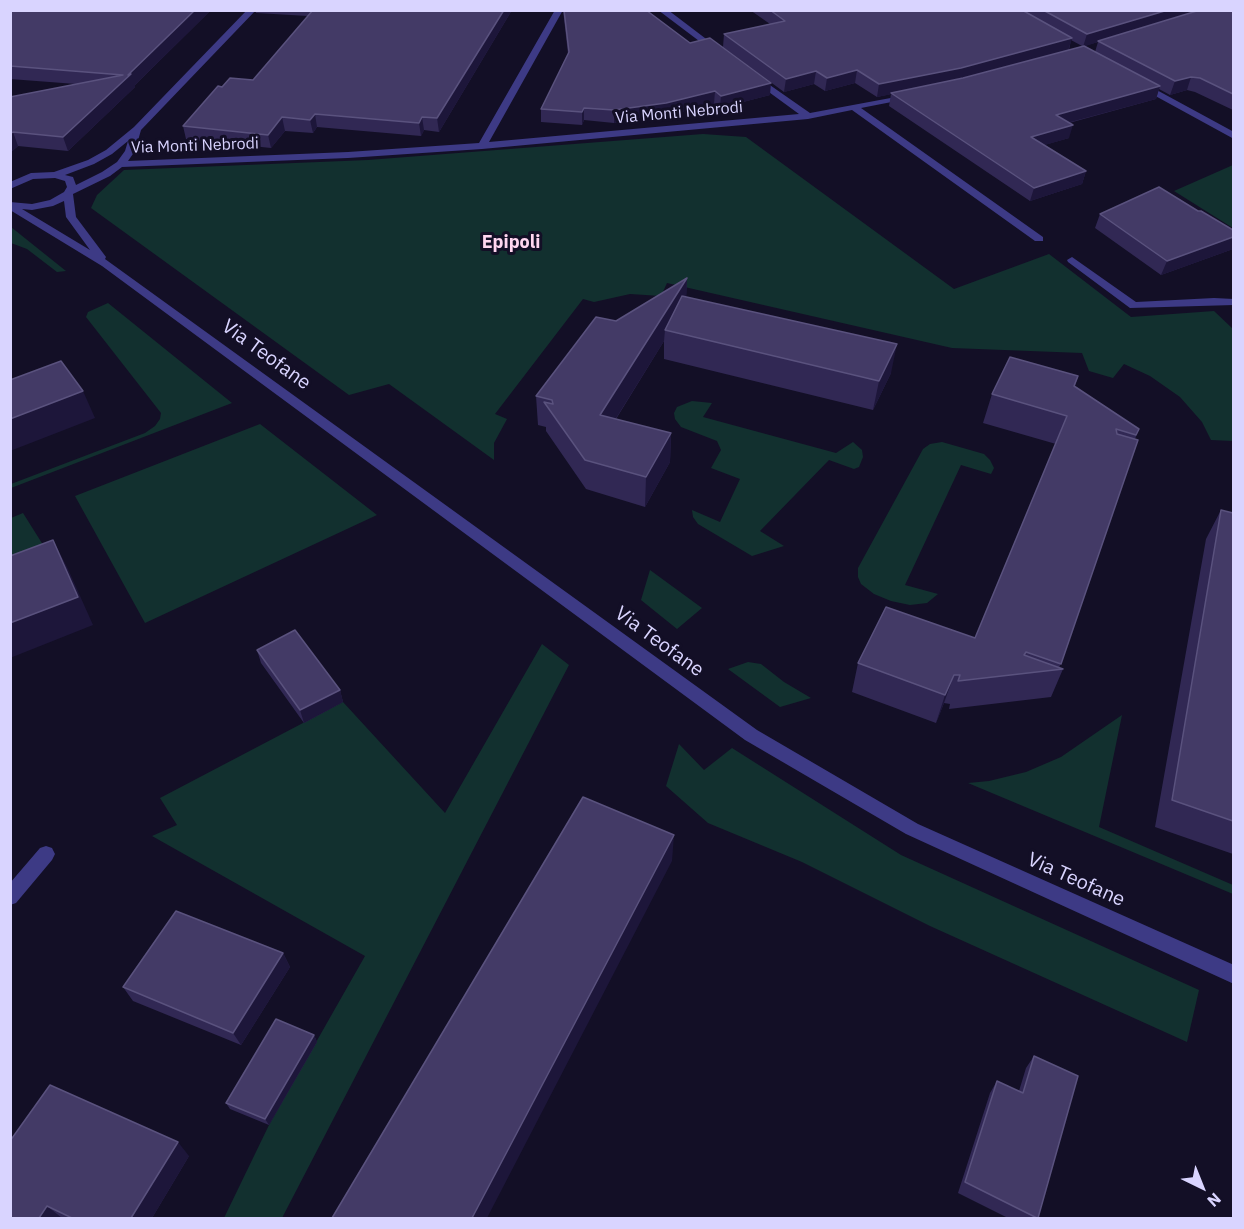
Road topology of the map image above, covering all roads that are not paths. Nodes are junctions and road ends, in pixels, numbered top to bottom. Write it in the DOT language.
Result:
graph roads {
  1 [pos="252,10"];
  2 [pos="559,10"];
  3 [pos="662,10"];
  4 [pos="729,59"];
  5 [pos="748,73"];
  6 [pos="1135,81"];
  7 [pos="925,92"];
  8 [pos="855,108"];
  9 [pos="808,116"];
  10 [pos="137,129"];
  11 [pos="1233,136"];
  12 [pos="482,146"];
  13 [pos="120,164"];
  14 [pos="10,174"];
  15 [pos="42,175"];
  16 [pos="55,175"];
  17 [pos="10,186"];
  18 [pos="69,193"];
  19 [pos="10,205"];
  20 [pos="1039,239"];
  21 [pos="1072,260"];
  22 [pos="106,264"];
  23 [pos="1233,302"];
  24 [pos="46,854"];
  25 [pos="10,897"];
  26 [pos="1233,975"];
  1 -- 10 [label="street"];
  2 -- 12 [label="street"];
  3 -- 4 [label="street"];
  5 -- 9 [label="street"];
  6 -- 11 [label="street"];
  7 -- 8 [label="street, Via Monti Nebrodi"];
  8 -- 9 [label="street, Via Monti Nebrodi"];
  8 -- 20 [label="street"];
  9 -- 12 [label="street, Via Monti Nebrodi"];
  10 -- 13 [label="street"];
  10 -- 16 [label="street"];
  12 -- 13 [label="street, Via Monti Nebrodi"];
  13 -- 18 [label="street"];
  14 -- 15 [label="street"];
  15 -- 16 [label="street"];
  15 -- 17 [label="street"];
  16 -- 18 [label="street"];
  18 -- 19 [label="street"];
  18 -- 22 [label="street"];
  19 -- 22 [label="street"];
  21 -- 23 [label="street"];
  22 -- 26 [label="street, Via Teofane"];
  24 -- 25 [label="street"];
}
